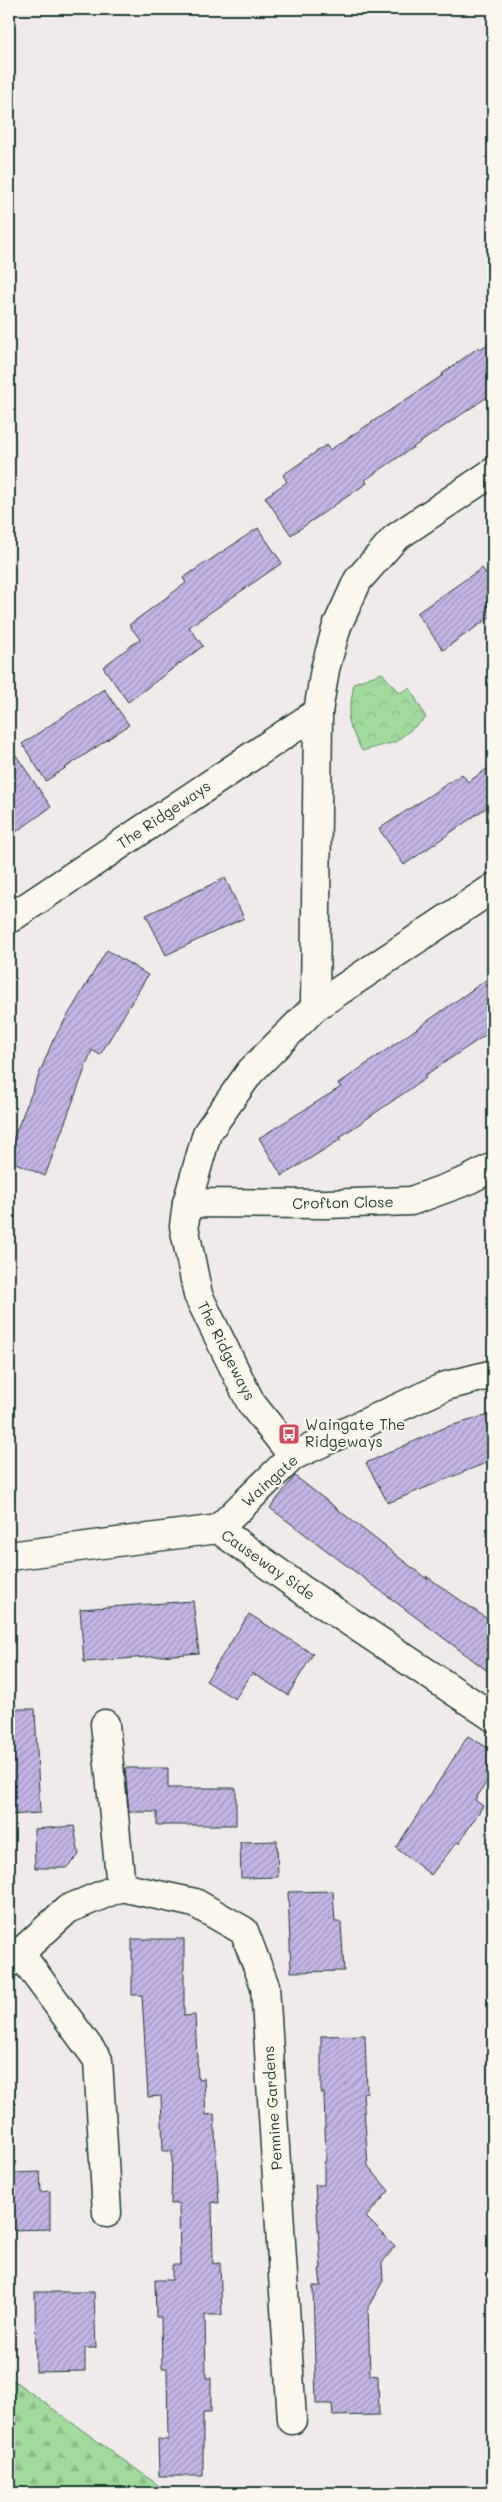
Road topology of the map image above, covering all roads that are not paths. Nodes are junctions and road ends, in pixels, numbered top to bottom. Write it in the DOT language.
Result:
graph roads {
  1 [pos="493,472"];
  2 [pos="318,712"];
  3 [pos="493,888"];
  4 [pos="9,919"];
  5 [pos="314,1007"];
  6 [pos="493,1167"];
  7 [pos="187,1203"];
  8 [pos="493,1374"];
  9 [pos="293,1456"];
  10 [pos="218,1529"];
  11 [pos="9,1556"];
  12 [pos="493,1716"];
  13 [pos="105,1724"];
  14 [pos="121,1887"];
  15 [pos="14,1958"];
  16 [pos="107,2213"];
  17 [pos="292,2420"];
  1 -- 2 [label="street"];
  2 -- 4 [label="street, The Ridgeways"];
  2 -- 5 [label="street"];
  3 -- 5 [label="street, The Ridgeways"];
  5 -- 7 [label="street, The Ridgeways"];
  6 -- 7 [label="street, Crofton Close"];
  7 -- 9 [label="street, The Ridgeways"];
  8 -- 9 [label="street, Waingate"];
  9 -- 10 [label="street, Waingate"];
  10 -- 11 [label="street, Causeway Side"];
  10 -- 12 [label="street, Causeway Side"];
  13 -- 14 [label="street"];
  14 -- 15 [label="street"];
  14 -- 17 [label="street, Pennine Gardens"];
  15 -- 16 [label="street"];
}
